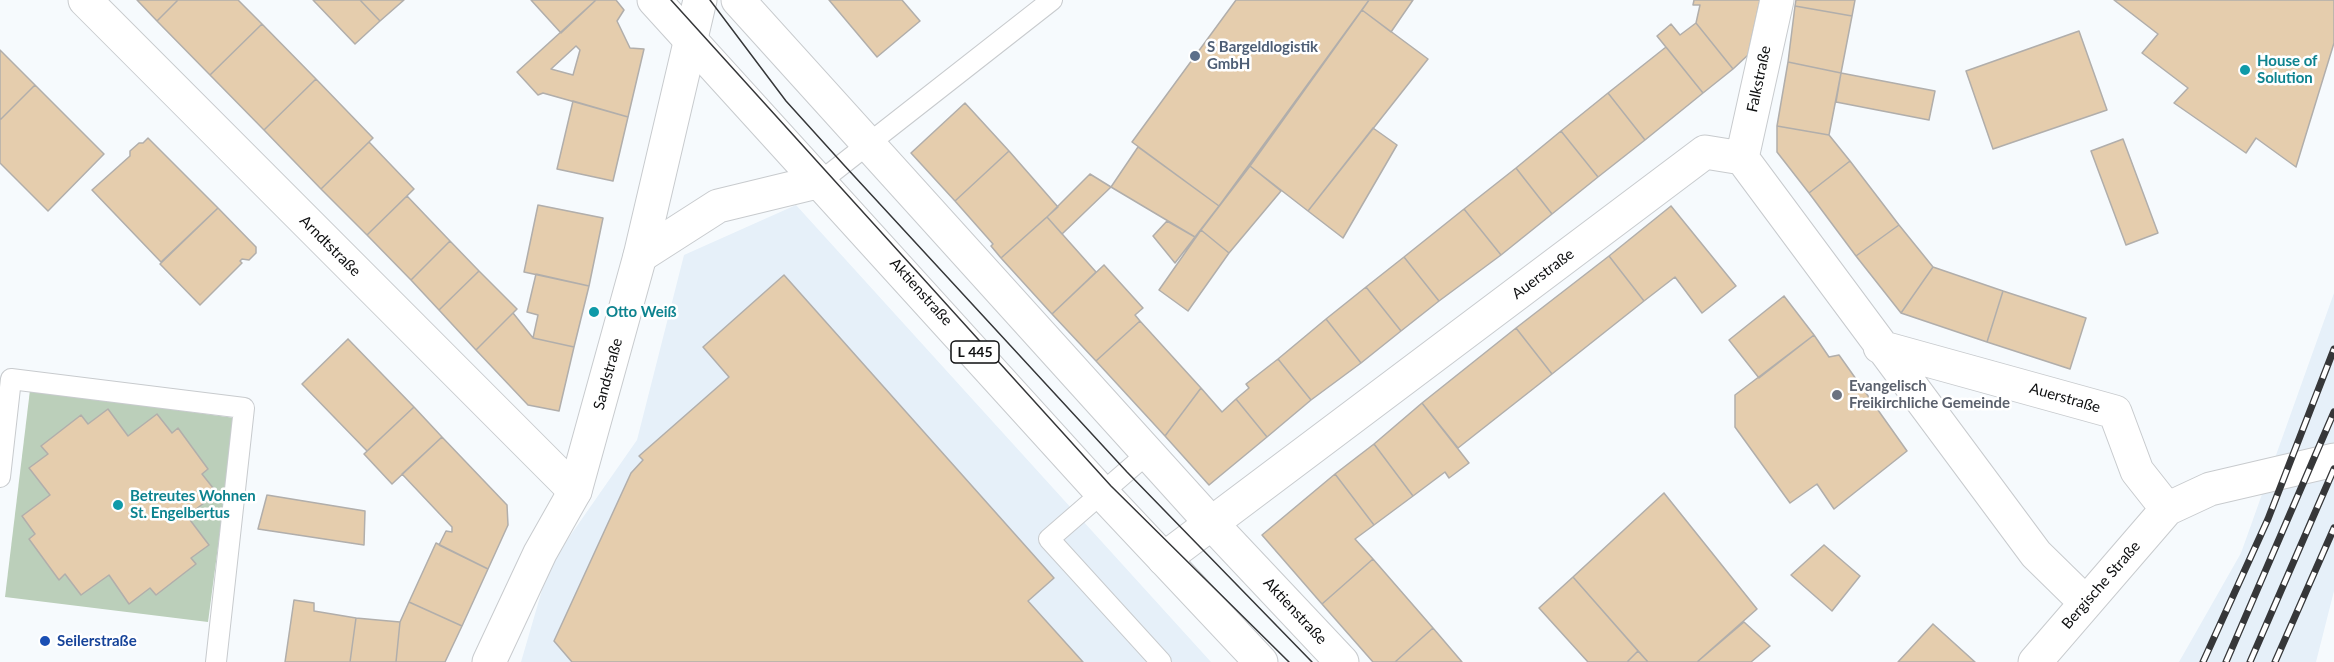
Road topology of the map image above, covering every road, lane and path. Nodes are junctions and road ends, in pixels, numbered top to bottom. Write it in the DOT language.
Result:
graph roads {
  1 [pos="85,0"];
  2 [pos="654,0"];
  3 [pos="700,0"];
  4 [pos="738,0"];
  5 [pos="1052,0"];
  6 [pos="1777,0"];
  7 [pos="690,41"];
  8 [pos="867,144"];
  9 [pos="1742,158"];
  10 [pos="821,181"];
  11 [pos="640,256"];
  12 [pos="1880,346"];
  13 [pos="1148,453"];
  14 [pos="2334,460"];
  15 [pos="0,477"];
  16 [pos="575,491"];
  17 [pos="1102,493"];
  18 [pos="2167,508"];
  19 [pos="1212,524"];
  20 [pos="1164,559"];
  21 [pos="2086,603"];
  22 [pos="216,662"];
  23 [pos="489,662"];
  24 [pos="1161,662"];
  25 [pos="1261,662"];
  26 [pos="1342,662"];
  27 [pos="2035,662"];
  1 -- 16 [label="street, Arndtstraße"];
  2 -- 7 [label="street, Aktienstraße / L 445"];
  3 -- 7 [label="street, Sandstraße"];
  4 -- 8 [label="street, Aktienstraße"];
  5 -- 8 [label="lane"];
  6 -- 9 [label="street, Falkstraße"];
  7 -- 10 [label="street, Aktienstraße / L 445"];
  7 -- 11 [label="street, Sandstraße"];
  8 -- 10 [label="lane"];
  8 -- 13 [label="street, Aktienstraße"];
  9 -- 12 [label="street"];
  9 -- 19 [label="street, Auerstraße"];
  10 -- 11 [label="street"];
  10 -- 17 [label="street, Aktienstraße / L 445"];
  11 -- 16 [label="street, Sandstraße"];
  12 -- 18 [label="street, Auerstraße"];
  12 -- 21 [label="street"];
  13 -- 17 [label="lane"];
  13 -- 19 [label="street, Aktienstraße"];
  14 -- 18 [label="street"];
  15 -- 22 [label="lane"];
  16 -- 23 [label="street, Sandstraße"];
  17 -- 20 [label="street, Aktienstraße / L 445"];
  17 -- 24 [label="lane"];
  18 -- 21 [label="street, Bergische Straße"];
  19 -- 20 [label="street, Auerstraße"];
  19 -- 26 [label="street, Aktienstraße"];
  20 -- 25 [label="street, Aktienstraße / L 445"];
  21 -- 27 [label="street, Bergische Straße"];
}
